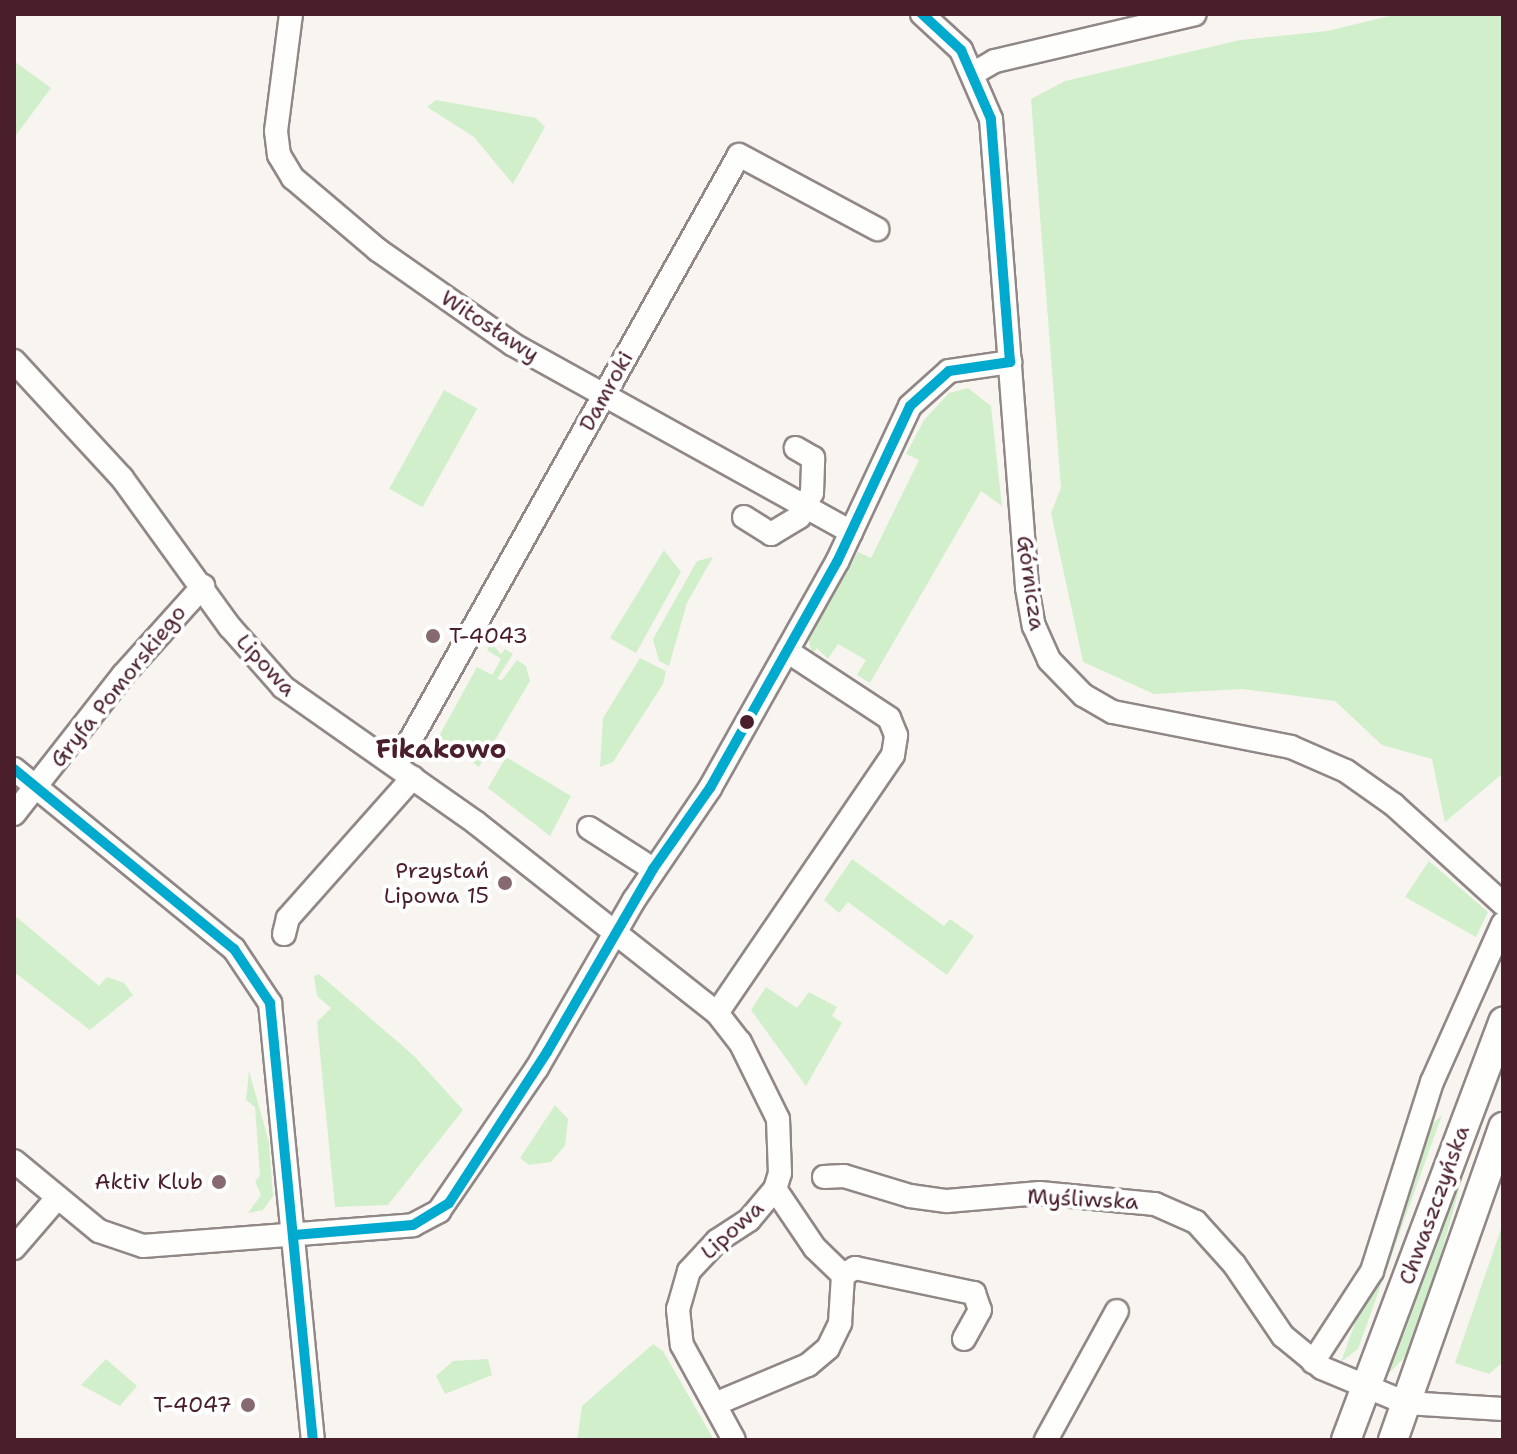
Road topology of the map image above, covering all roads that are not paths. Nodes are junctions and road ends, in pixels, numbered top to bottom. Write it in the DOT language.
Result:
graph roads {
  1 [pos="291,14"];
  2 [pos="922,14"];
  3 [pos="1195,14"];
  4 [pos="974,73"];
  5 [pos="877,229"];
  6 [pos="14,361"];
  7 [pos="1010,362"];
  8 [pos="603,394"];
  9 [pos="796,448"];
  10 [pos="805,507"];
  11 [pos="744,517"];
  12 [pos="851,532"];
  13 [pos="203,586"];
  14 [pos="787,651"];
  15 [pos="14,769"];
  16 [pos="405,770"];
  17 [pos="36,787"];
  18 [pos="14,814"];
  19 [pos="589,828"];
  20 [pos="653,869"];
  21 [pos="1503,904"];
  22 [pos="1503,923"];
  23 [pos="284,934"];
  24 [pos="616,934"];
  25 [pos="717,1013"];
  26 [pos="1503,1022"];
  27 [pos="1503,1127"];
  28 [pos="14,1161"];
  29 [pos="824,1177"];
  30 [pos="775,1189"];
  31 [pos="58,1197"];
  32 [pos="294,1235"];
  33 [pos="14,1248"];
  34 [pos="843,1275"];
  35 [pos="1117,1311"];
  36 [pos="964,1339"];
  37 [pos="1313,1362"];
  38 [pos="1365,1388"];
  39 [pos="1406,1403"];
  40 [pos="715,1404"];
  41 [pos="1503,1409"];
  42 [pos="313,1440"];
  43 [pos="734,1440"];
  44 [pos="1046,1440"];
  45 [pos="1346,1440"];
  46 [pos="1393,1440"];
  1 -- 8 [label="street, Witosławy"];
  2 -- 4 [label="street, Górnicza"];
  3 -- 4 [label="street"];
  4 -- 7 [label="street, Górnicza"];
  5 -- 8 [label="street, Damroki"];
  6 -- 13 [label="street, Lipowa"];
  7 -- 12 [label="street"];
  7 -- 21 [label="street, Górnicza"];
  8 -- 10 [label="street, Witosławy"];
  8 -- 16 [label="street, Damroki"];
  9 -- 10 [label="street"];
  10 -- 11 [label="street"];
  10 -- 12 [label="street, Witosławy"];
  12 -- 14 [label="street"];
  13 -- 16 [label="street, Lipowa"];
  13 -- 17 [label="street, Gryfa Pomorskiego"];
  14 -- 20 [label="street"];
  14 -- 25 [label="street"];
  15 -- 17 [label="street, Gryfa Pomorskiego"];
  16 -- 23 [label="street"];
  16 -- 24 [label="street, Lipowa"];
  17 -- 18 [label="street, Gryfa Pomorskiego"];
  17 -- 32 [label="street, Gryfa Pomorskiego"];
  19 -- 20 [label="street"];
  20 -- 24 [label="street"];
  22 -- 37 [label="street"];
  24 -- 25 [label="street"];
  24 -- 32 [label="street"];
  25 -- 30 [label="street, Lipowa"];
  26 -- 38 [label="main road, Chwaszczyńska"];
  27 -- 39 [label="main road, Chwaszczyńska"];
  28 -- 31 [label="street"];
  29 -- 37 [label="street, Myśliwska"];
  30 -- 34 [label="street, Lipowa"];
  30 -- 40 [label="street, Lipowa"];
  31 -- 32 [label="street"];
  31 -- 33 [label="street"];
  32 -- 42 [label="street, Gryfa Pomorskiego"];
  34 -- 36 [label="street"];
  34 -- 40 [label="street"];
  35 -- 44 [label="street"];
  37 -- 38 [label="street, Myśliwska"];
  38 -- 39 [label="street"];
  38 -- 45 [label="main road, Chwaszczyńska"];
  39 -- 41 [label="street"];
  39 -- 46 [label="main road, Chwaszczyńska"];
  40 -- 43 [label="street, Lipowa"];
}
